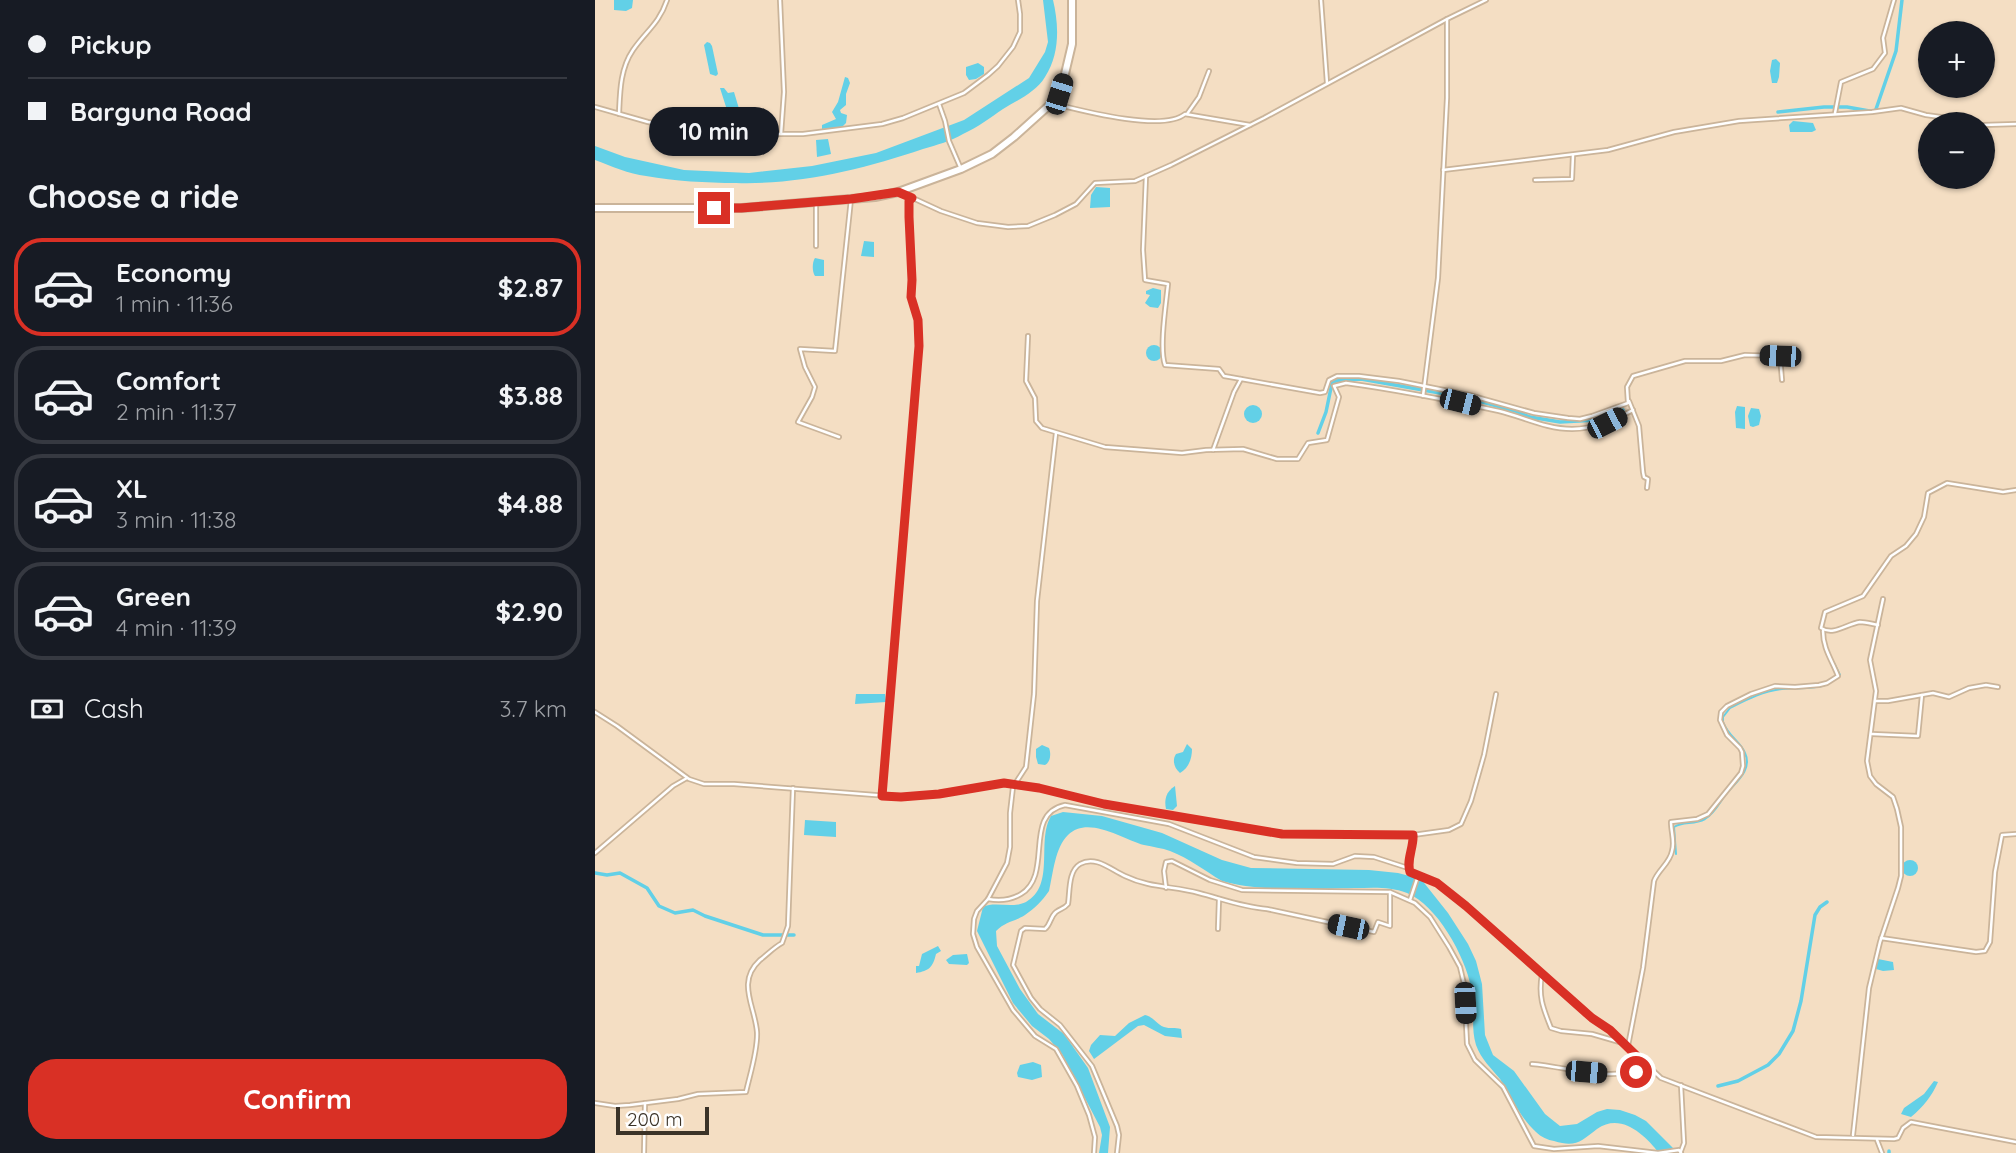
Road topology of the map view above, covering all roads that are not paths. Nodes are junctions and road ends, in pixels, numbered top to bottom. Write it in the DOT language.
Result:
graph roads {
  1 [pos="667,0"];
  2 [pos="780,0"];
  3 [pos="1018,0"];
  4 [pos="1072,0"];
  5 [pos="1321,0"];
  6 [pos="1486,0"];
  7 [pos="1894,0"];
  8 [pos="1447,19"];
  9 [pos="1209,71"];
  10 [pos="1327,83"];
  11 [pos="939,104"];
  12 [pos="1052,104"];
  13 [pos="595,107"];
  14 [pos="1918,113"];
  15 [pos="619,114"];
  16 [pos="1187,114"];
  17 [pos="1834,114"];
  18 [pos="2016,124"];
  19 [pos="1250,125"];
  20 [pos="1995,125"];
  21 [pos="781,134"];
  22 [pos="1573,155"];
  23 [pos="961,169"];
  24 [pos="1443,170"];
  25 [pos="1146,176"];
  26 [pos="1535,180"];
  27 [pos="898,192"];
  28 [pos="912,198"];
  29 [pos="851,199"];
  30 [pos="816,202"];
  31 [pos="595,208"];
  32 [pos="816,246"];
  33 [pos="1028,336"];
  34 [pos="1241,379"];
  35 [pos="1781,380"];
  36 [pos="1424,385"];
  37 [pos="1423,396"];
  38 [pos="1629,400"];
  39 [pos="1633,410"];
  40 [pos="1056,433"];
  41 [pos="839,437"];
  42 [pos="1213,450"];
  43 [pos="1647,488"];
  44 [pos="2016,490"];
  45 [pos="1883,599"];
  46 [pos="1878,625"];
  47 [pos="1823,631"];
  48 [pos="1998,687"];
  49 [pos="1496,694"];
  50 [pos="1922,695"];
  51 [pos="1875,701"];
  52 [pos="595,712"];
  53 [pos="1871,734"];
  54 [pos="687,778"];
  55 [pos="1015,784"];
  56 [pos="793,788"];
  57 [pos="882,796"];
  58 [pos="2016,834"];
  59 [pos="1413,835"];
  60 [pos="595,853"];
  61 [pos="1409,868"];
  62 [pos="1419,875"];
  63 [pos="1166,888"];
  64 [pos="1390,892"];
  65 [pos="988,899"];
  66 [pos="1219,899"];
  67 [pos="1410,900"];
  68 [pos="1218,929"];
  69 [pos="1881,938"];
  70 [pos="1542,974"];
  71 [pos="1627,1046"];
  72 [pos="1532,1065"];
  73 [pos="1648,1067"];
  74 [pos="1681,1086"];
  75 [pos="595,1103"];
  76 [pos="645,1103"];
  77 [pos="1853,1137"];
  78 [pos="1877,1138"];
  79 [pos="2016,1142"];
  80 [pos="1534,1146"];
  81 [pos="1680,1152"];
  82 [pos="644,1153"];
  83 [pos="1094,1153"];
  84 [pos="1117,1153"];
  85 [pos="1532,1153"];
  86 [pos="1658,1153"];
  87 [pos="1882,1153"];
  1 -- 15 [label="street"];
  2 -- 21 [label="street"];
  3 -- 11 [label="street"];
  4 -- 12 [label="main road"];
  5 -- 10 [label="street"];
  6 -- 8 [label="street"];
  7 -- 17 [label="street"];
  8 -- 10 [label="street"];
  8 -- 24 [label="street"];
  9 -- 16 [label="street"];
  10 -- 19 [label="street"];
  11 -- 21 [label="street"];
  11 -- 23 [label="street"];
  12 -- 16 [label="street"];
  12 -- 23 [label="main road"];
  13 -- 15 [label="street"];
  14 -- 17 [label="street"];
  15 -- 21 [label="street"];
  16 -- 19 [label="street"];
  17 -- 22 [label="street"];
  18 -- 20 [label="street"];
  19 -- 25 [label="street"];
  22 -- 24 [label="street"];
  22 -- 26 [label="street"];
  23 -- 27 [label="main road"];
  24 -- 36 [label="street"];
  25 -- 28 [label="street"];
  25 -- 34 [label="street"];
  27 -- 28 [label="street"];
  27 -- 29 [label="main road"];
  28 -- 57 [label="street"];
  29 -- 30 [label="main road"];
  29 -- 41 [label="street"];
  30 -- 31 [label="main road"];
  30 -- 32 [label="street"];
  33 -- 40 [label="street"];
  34 -- 36 [label="street"];
  34 -- 42 [label="street"];
  35 -- 38 [label="street"];
  36 -- 37 [label="street"];
  36 -- 38 [label="street"];
  37 -- 39 [label="street"];
  37 -- 42 [label="street"];
  38 -- 39 [label="street"];
  39 -- 43 [label="street"];
  40 -- 42 [label="street"];
  40 -- 55 [label="street"];
  44 -- 47 [label="street"];
  45 -- 46 [label="street"];
  46 -- 47 [label="street"];
  46 -- 51 [label="street"];
  47 -- 71 [label="street"];
  48 -- 50 [label="street"];
  49 -- 59 [label="street"];
  50 -- 51 [label="street"];
  50 -- 53 [label="street"];
  51 -- 53 [label="street"];
  52 -- 54 [label="street"];
  53 -- 69 [label="street"];
  54 -- 56 [label="street"];
  54 -- 60 [label="street"];
  55 -- 57 [label="street"];
  55 -- 59 [label="street"];
  55 -- 65 [label="street"];
  56 -- 57 [label="street"];
  56 -- 76 [label="street"];
  58 -- 69 [label="street"];
  59 -- 61 [label="street"];
  61 -- 62 [label="street"];
  61 -- 65 [label="street"];
  62 -- 67 [label="street"];
  62 -- 70 [label="street"];
  63 -- 64 [label="street"];
  63 -- 66 [label="street"];
  63 -- 84 [label="street"];
  64 -- 66 [label="street"];
  64 -- 67 [label="street"];
  65 -- 83 [label="street"];
  66 -- 68 [label="street"];
  67 -- 80 [label="street"];
  69 -- 77 [label="street"];
  70 -- 71 [label="street"];
  70 -- 71 [label="street"];
  71 -- 73 [label="street"];
  72 -- 73 [label="street"];
  73 -- 74 [label="street"];
  74 -- 77 [label="street"];
  74 -- 81 [label="street"];
  75 -- 76 [label="street"];
  76 -- 82 [label="street"];
  77 -- 78 [label="street"];
  78 -- 79 [label="street"];
  78 -- 87 [label="street"];
  80 -- 85 [label="street"];
  80 -- 86 [label="street"];
  81 -- 86 [label="street"];
}
